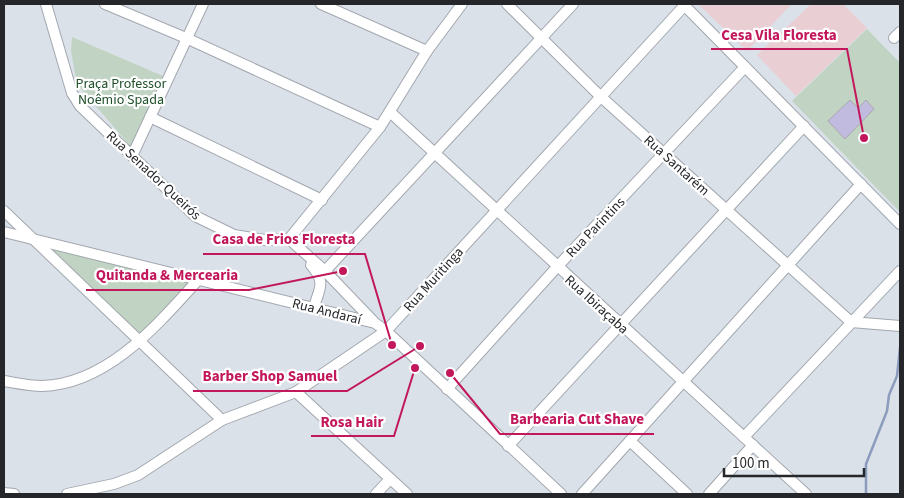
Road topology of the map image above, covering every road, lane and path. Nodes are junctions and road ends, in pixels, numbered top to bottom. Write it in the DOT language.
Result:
graph roads {
  1 [pos="46,4"];
  2 [pos="105,4"];
  3 [pos="203,4"];
  4 [pos="322,4"];
  5 [pos="462,4"];
  6 [pos="507,4"];
  7 [pos="573,4"];
  8 [pos="684,5"];
  9 [pos="186,38"];
  10 [pos="541,38"];
  11 [pos="426,51"];
  12 [pos="745,67"];
  13 [pos="600,96"];
  14 [pos="390,112"];
  15 [pos="150,117"];
  16 [pos="804,126"];
  17 [pos="380,127"];
  18 [pos="434,154"];
  19 [pos="664,154"];
  20 [pos="132,156"];
  21 [pos="862,184"];
  22 [pos="322,200"];
  23 [pos="726,210"];
  24 [pos="4,211"];
  25 [pos="496,211"];
  26 [pos="900,224"];
  27 [pos="4,232"];
  28 [pos="32,238"];
  29 [pos="289,239"];
  30 [pos="307,255"];
  31 [pos="788,266"];
  32 [pos="557,267"];
  33 [pos="325,271"];
  34 [pos="900,271"];
  35 [pos="199,279"];
  36 [pos="314,307"];
  37 [pos="851,322"];
  38 [pos="375,323"];
  39 [pos="620,323"];
  40 [pos="900,326"];
  41 [pos="386,331"];
  42 [pos="139,340"];
  43 [pos="4,381"];
  44 [pos="683,382"];
  45 [pos="447,389"];
  46 [pos="296,392"];
  47 [pos="222,420"];
  48 [pos="744,437"];
  49 [pos="630,441"];
  50 [pos="753,445"];
  51 [pos="508,446"];
  52 [pos="390,479"];
  53 [pos="4,493"];
  54 [pos="14,494"];
  55 [pos="67,494"];
  56 [pos="376,494"];
  57 [pos="407,494"];
  58 [pos="560,494"];
  59 [pos="582,494"];
  60 [pos="687,494"];
  61 [pos="709,494"];
  62 [pos="806,494"];
  1 -- 20 [label="street, Rua Senador Queirós"];
  2 -- 9 [label="street"];
  3 -- 9 [label="street"];
  4 -- 11 [label="street"];
  5 -- 11 [label="street"];
  6 -- 10 [label="street, Rua Santarém"];
  7 -- 10 [label="street"];
  8 -- 12 [label="street"];
  8 -- 13 [label="street, Rua Muritinga"];
  9 -- 15 [label="street"];
  9 -- 17 [label="street"];
  10 -- 13 [label="street, Rua Santarém"];
  10 -- 18 [label="street"];
  11 -- 14 [label="street"];
  12 -- 16 [label="street"];
  12 -- 19 [label="street, Rua Parintins"];
  13 -- 19 [label="street, Rua Santarém"];
  13 -- 25 [label="street, Rua Muritinga"];
  14 -- 17 [label="street"];
  14 -- 18 [label="street, Rua Ibiraçaba"];
  15 -- 20 [label="street"];
  15 -- 22 [label="street"];
  16 -- 21 [label="street"];
  16 -- 23 [label="street"];
  17 -- 22 [label="street"];
  18 -- 25 [label="street, Rua Ibiraçaba"];
  18 -- 33 [label="street"];
  19 -- 23 [label="street, Rua Santarém"];
  19 -- 32 [label="street, Rua Parintins"];
  20 -- 29 [label="street, Rua Senador Queirós"];
  21 -- 26 [label="street"];
  21 -- 31 [label="street"];
  22 -- 29 [label="street"];
  23 -- 31 [label="street, Rua Santarém"];
  23 -- 39 [label="street"];
  24 -- 28 [label="street"];
  25 -- 32 [label="street, Rua Ibiraçaba"];
  25 -- 41 [label="street, Rua Muritinga"];
  27 -- 28 [label="street, Rua Andaraí"];
  28 -- 35 [label="street, Rua Andaraí"];
  28 -- 42 [label="street"];
  29 -- 30 [label="street"];
  30 -- 33 [label="street"];
  30 -- 36 [label="street"];
  31 -- 37 [label="street, Rua Santarém"];
  31 -- 44 [label="street"];
  32 -- 39 [label="street, Rua Ibiraçaba"];
  32 -- 45 [label="street, Rua Parintins"];
  33 -- 38 [label="street"];
  34 -- 37 [label="street"];
  35 -- 36 [label="street, Rua Andaraí"];
  35 -- 42 [label="street"];
  36 -- 38 [label="street, Rua Andaraí"];
  37 -- 40 [label="street"];
  37 -- 48 [label="street"];
  38 -- 41 [label="street, Rua Andaraí"];
  39 -- 44 [label="street, Rua Ibiraçaba"];
  39 -- 51 [label="street"];
  41 -- 45 [label="street, Rua Andaraí"];
  41 -- 46 [label="street, Rua Muritinga"];
  42 -- 43 [label="street"];
  42 -- 47 [label="street"];
  44 -- 48 [label="street, Rua Ibiraçaba"];
  44 -- 49 [label="street"];
  45 -- 51 [label="street, Rua Andaraí"];
  46 -- 47 [label="street, Rua Muritinga"];
  46 -- 52 [label="street"];
  47 -- 55 [label="street, Rua Muritinga"];
  48 -- 50 [label="street, Rua Ibiraçaba"];
  49 -- 59 [label="street"];
  49 -- 60 [label="street"];
  50 -- 61 [label="street"];
  50 -- 62 [label="street, Rua Ibiraçaba"];
  51 -- 58 [label="street, Rua Andaraí"];
  52 -- 56 [label="street"];
  52 -- 57 [label="street"];
  53 -- 54 [label="street"];
}
